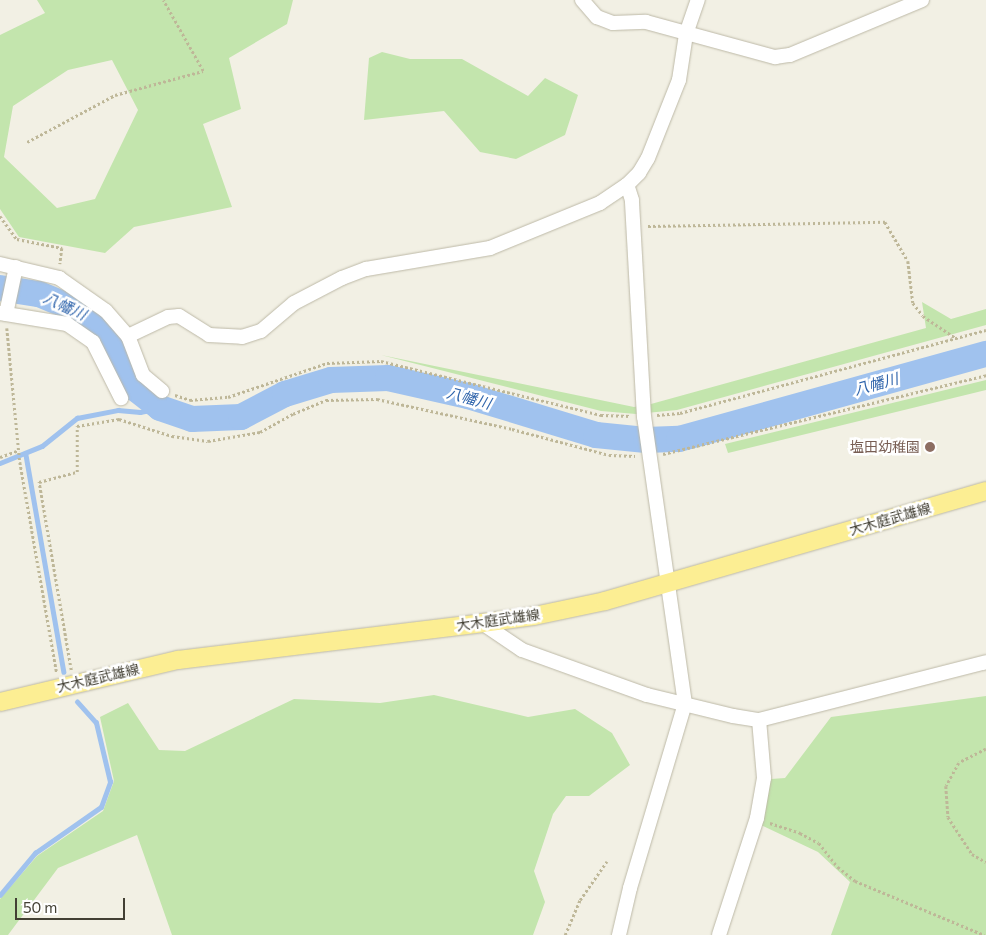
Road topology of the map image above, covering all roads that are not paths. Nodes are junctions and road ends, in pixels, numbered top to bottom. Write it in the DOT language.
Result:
graph roads {
  1 [pos="582,0"];
  2 [pos="698,0"];
  3 [pos="922,0"];
  4 [pos="686,34"];
  5 [pos="627,185"];
  6 [pos="0,264"];
  7 [pos="16,267"];
  8 [pos="3,313"];
  9 [pos="128,336"];
  10 [pos="162,391"];
  11 [pos="121,398"];
  12 [pos="986,491"];
  13 [pos="667,583"];
  14 [pos="482,623"];
  15 [pos="986,662"];
  16 [pos="0,702"];
  17 [pos="685,704"];
  18 [pos="759,720"];
  19 [pos="619,935"];
  20 [pos="719,935"];
  1 -- 4 [label="street"];
  2 -- 4 [label="street"];
  3 -- 4 [label="street"];
  4 -- 5 [label="street"];
  5 -- 9 [label="street"];
  5 -- 13 [label="street"];
  6 -- 7 [label="street"];
  7 -- 8 [label="street"];
  7 -- 9 [label="street"];
  8 -- 11 [label="street"];
  9 -- 10 [label="street"];
  12 -- 13 [label="main road, 大木庭武雄線"];
  13 -- 14 [label="main road, 大木庭武雄線"];
  13 -- 17 [label="street"];
  14 -- 16 [label="main road, 大木庭武雄線"];
  14 -- 17 [label="street"];
  15 -- 18 [label="street"];
  17 -- 18 [label="street"];
  17 -- 19 [label="street"];
  18 -- 20 [label="street"];
}
